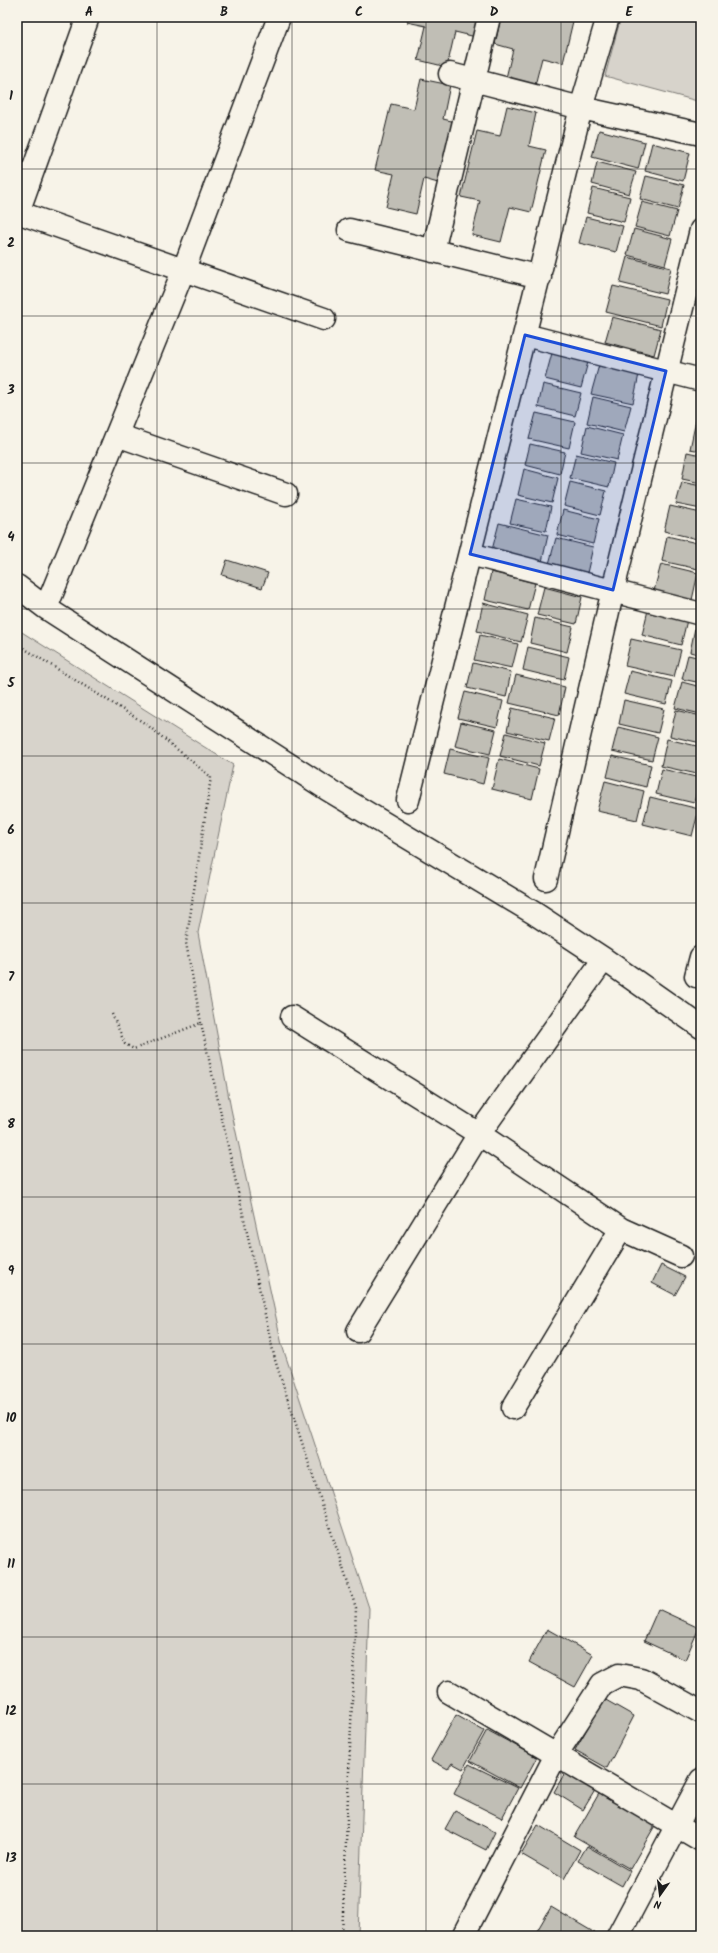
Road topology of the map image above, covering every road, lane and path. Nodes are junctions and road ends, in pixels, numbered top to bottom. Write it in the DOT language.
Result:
graph roads {
  1 [pos="88,17"];
  2 [pos="279,17"];
  3 [pos="489,17"];
  4 [pos="608,17"];
  5 [pos="450,74"];
  6 [pos="474,80"];
  7 [pos="581,108"];
  8 [pos="701,134"];
  9 [pos="17,213"];
  10 [pos="349,230"];
  11 [pos="701,230"];
  12 [pos="433,251"];
  13 [pos="184,269"];
  14 [pos="540,277"];
  15 [pos="324,319"];
  16 [pos="525,335"];
  17 [pos="666,371"];
  18 [pos="701,380"];
  19 [pos="117,435"];
  20 [pos="286,494"];
  21 [pos="470,554"];
  22 [pos="17,586"];
  23 [pos="613,590"];
  24 [pos="46,608"];
  25 [pos="701,614"];
  26 [pos="17,644"];
  27 [pos="408,800"];
  28 [pos="546,879"];
  29 [pos="604,959"];
  30 [pos="112,1014"];
  31 [pos="292,1017"];
  32 [pos="201,1023"];
  33 [pos="701,1027"];
  34 [pos="479,1134"];
  35 [pos="621,1229"];
  36 [pos="681,1256"];
  37 [pos="358,1331"];
  38 [pos="513,1408"];
  39 [pos="449,1692"];
  40 [pos="701,1712"];
  41 [pos="556,1755"];
  42 [pos="701,1780"];
  43 [pos="677,1825"];
  44 [pos="701,1840"];
  45 [pos="342,1936"];
  46 [pos="463,1936"];
  47 [pos="618,1936"];
  1 -- 9 [label="street"];
  2 -- 13 [label="street"];
  3 -- 6 [label="street"];
  4 -- 7 [label="street"];
  5 -- 6 [label="street"];
  6 -- 7 [label="street"];
  6 -- 12 [label="street"];
  7 -- 8 [label="street"];
  7 -- 14 [label="street"];
  9 -- 13 [label="street"];
  10 -- 12 [label="street"];
  11 -- 17 [label="street"];
  12 -- 14 [label="street"];
  13 -- 15 [label="street"];
  13 -- 19 [label="street"];
  14 -- 16 [label="street"];
  16 -- 17 [label="street"];
  16 -- 21 [label="street"];
  17 -- 18 [label="street"];
  17 -- 23 [label="street"];
  19 -- 20 [label="street"];
  19 -- 24 [label="street"];
  21 -- 23 [label="street"];
  21 -- 27 [label="street"];
  22 -- 24 [label="street"];
  23 -- 25 [label="street"];
  23 -- 28 [label="street"];
  24 -- 29 [label="street"];
  26 -- 32 [label="path"];
  29 -- 33 [label="street"];
  29 -- 34 [label="street"];
  30 -- 32 [label="path"];
  31 -- 34 [label="street"];
  32 -- 45 [label="path"];
  34 -- 35 [label="street"];
  34 -- 37 [label="street"];
  35 -- 36 [label="street"];
  35 -- 38 [label="street"];
  39 -- 41 [label="street"];
  40 -- 41 [label="street"];
  41 -- 43 [label="street"];
  41 -- 46 [label="street"];
  42 -- 43 [label="street"];
  43 -- 44 [label="street"];
  43 -- 47 [label="street"];
}
